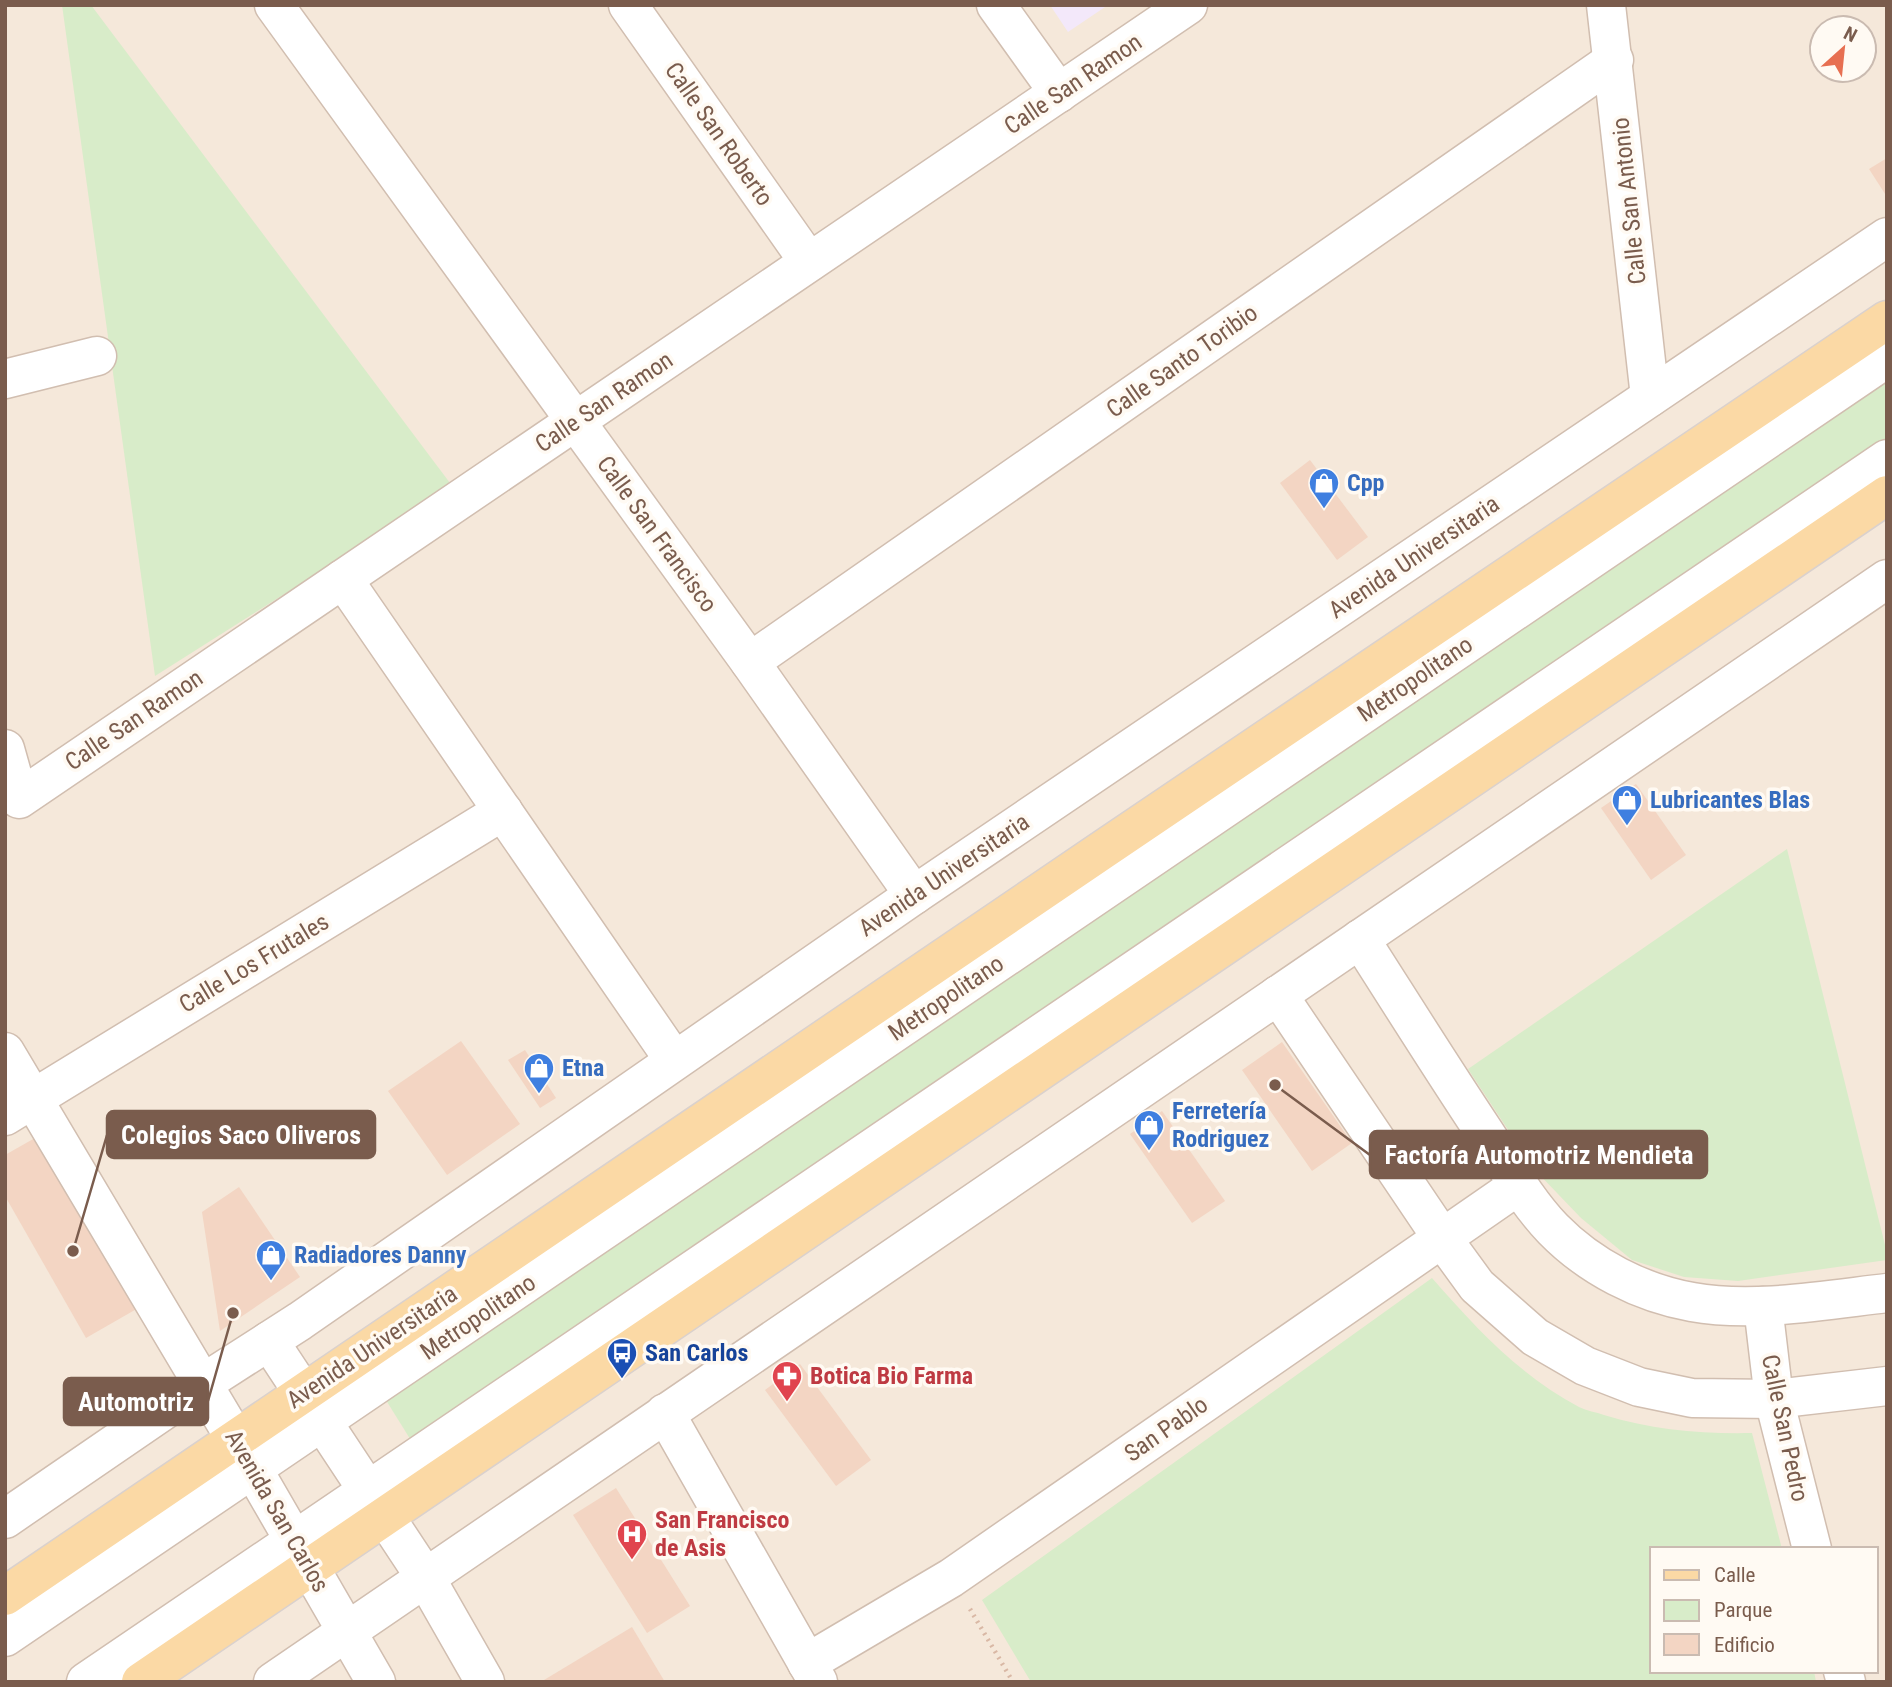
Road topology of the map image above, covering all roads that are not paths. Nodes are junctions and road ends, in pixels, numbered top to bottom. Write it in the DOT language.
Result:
graph roads {
  1 [pos="274,5"];
  2 [pos="628,5"];
  3 [pos="996,5"];
  4 [pos="1188,5"];
  5 [pos="1606,5"];
  6 [pos="1614,60"];
  7 [pos="1059,93"];
  8 [pos="1887,237"];
  9 [pos="809,262"];
  10 [pos="1887,320"];
  11 [pos="97,356"];
  12 [pos="1887,358"];
  13 [pos="5,379"];
  14 [pos="1650,397"];
  15 [pos="575,422"];
  16 [pos="1887,459"];
  17 [pos="1887,495"];
  18 [pos="343,579"];
  19 [pos="1887,579"];
  20 [pos="750,662"];
  21 [pos="5,748"];
  22 [pos="503,811"];
  23 [pos="914,895"];
  24 [pos="1360,939"];
  25 [pos="1278,995"];
  26 [pos="5,1052"];
  27 [pos="674,1060"];
  28 [pos="19,1107"];
  29 [pos="1519,1185"];
  30 [pos="1442,1238"];
  31 [pos="1887,1293"];
  32 [pos="1763,1306"];
  33 [pos="269,1341"];
  34 [pos="202,1384"];
  35 [pos="1887,1386"];
  36 [pos="1774,1399"];
  37 [pos="313,1408"];
  38 [pos="665,1413"];
  39 [pos="244,1455"];
  40 [pos="376,1503"];
  41 [pos="5,1519"];
  42 [pos="1811,1547"];
  43 [pos="303,1553"];
  44 [pos="425,1577"];
  45 [pos="5,1596"];
  46 [pos="347,1631"];
  47 [pos="5,1637"];
  48 [pos="812,1672"];
  49 [pos="86,1682"];
  50 [pos="141,1682"];
  51 [pos="273,1682"];
  52 [pos="376,1682"];
  53 [pos="485,1682"];
  1 -- 15 [label="street, Calle San Francisco"];
  2 -- 9 [label="street, Calle San Roberto"];
  3 -- 7 [label="street"];
  4 -- 7 [label="street, Calle San Ramon"];
  5 -- 6 [label="street, Calle San Antonio"];
  6 -- 14 [label="street, Calle San Antonio"];
  6 -- 20 [label="street, Calle Santo Toribio"];
  7 -- 9 [label="street, Calle San Ramon"];
  8 -- 14 [label="street, Avenida Universitaria"];
  9 -- 15 [label="street, Calle San Ramon"];
  10 -- 37 [label="main road, Avenida Universitaria"];
  11 -- 13 [label="street"];
  12 -- 37 [label="street, Metropolitano"];
  14 -- 23 [label="street, Avenida Universitaria"];
  15 -- 18 [label="street, Calle San Ramon"];
  15 -- 20 [label="street, Calle San Francisco"];
  16 -- 40 [label="street"];
  17 -- 40 [label="main road"];
  18 -- 21 [label="street, Calle San Ramon"];
  18 -- 22 [label="street"];
  19 -- 24 [label="street"];
  20 -- 23 [label="street, Calle San Francisco"];
  22 -- 27 [label="street"];
  22 -- 28 [label="street, Calle Los Frutales"];
  23 -- 27 [label="street, Avenida Universitaria"];
  24 -- 25 [label="street"];
  24 -- 29 [label="street"];
  25 -- 30 [label="street"];
  25 -- 38 [label="street"];
  26 -- 28 [label="street, Avenida San Carlos"];
  27 -- 33 [label="street, Avenida Universitaria"];
  28 -- 34 [label="street, Avenida San Carlos"];
  29 -- 30 [label="street, San Pablo"];
  29 -- 32 [label="street"];
  30 -- 36 [label="street"];
  30 -- 48 [label="street, San Pablo"];
  31 -- 32 [label="street"];
  32 -- 36 [label="street, Calle San Pedro"];
  33 -- 34 [label="street, Avenida Universitaria"];
  33 -- 37 [label="street"];
  34 -- 39 [label="street, Avenida San Carlos"];
  34 -- 41 [label="street, Avenida Universitaria"];
  35 -- 36 [label="street"];
  36 -- 42 [label="street, Calle San Pedro"];
  37 -- 39 [label="main road, Avenida Universitaria"];
  37 -- 40 [label="street"];
  38 -- 44 [label="street"];
  38 -- 48 [label="street"];
  39 -- 43 [label="street, Avenida San Carlos"];
  39 -- 45 [label="main road, Avenida Universitaria"];
  39 -- 47 [label="street"];
  40 -- 43 [label="main road"];
  40 -- 44 [label="street"];
  43 -- 46 [label="street, Avenida San Carlos"];
  43 -- 49 [label="street"];
  43 -- 50 [label="main road"];
  44 -- 46 [label="street"];
  44 -- 53 [label="street"];
  46 -- 51 [label="street"];
  46 -- 52 [label="street, Avenida San Carlos"];
}
